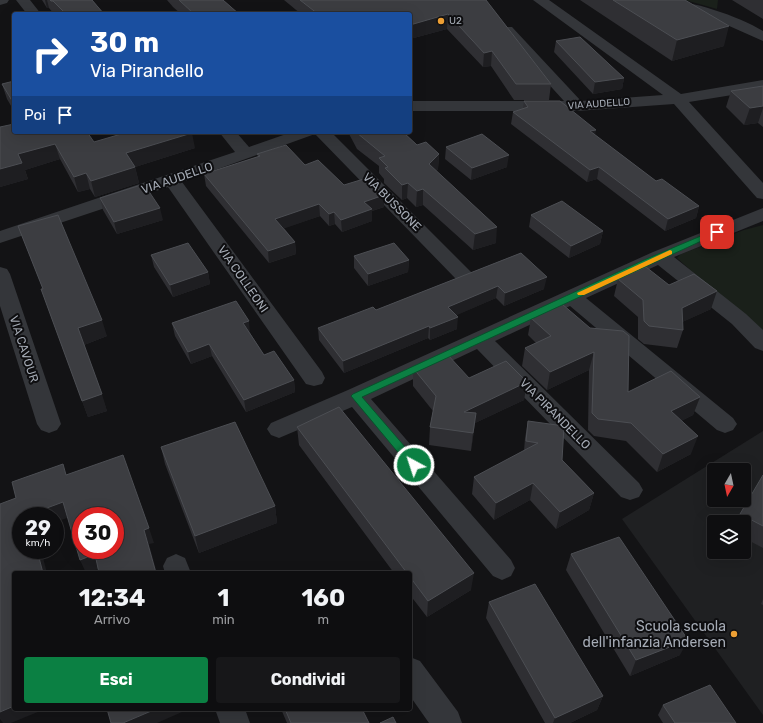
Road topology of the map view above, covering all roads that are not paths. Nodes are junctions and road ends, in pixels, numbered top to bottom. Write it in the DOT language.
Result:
graph roads {
  1 [pos="23,0"];
  2 [pos="540,0"];
  3 [pos="670,0"];
  4 [pos="32,12"];
  5 [pos="507,30"];
  6 [pos="763,37"];
  7 [pos="763,86"];
  8 [pos="678,99"];
  9 [pos="412,106"];
  10 [pos="577,106"];
  11 [pos="229,134"];
  12 [pos="302,134"];
  13 [pos="324,134"];
  14 [pos="246,154"];
  15 [pos="172,180"];
  16 [pos="763,194"];
  17 [pos="763,214"];
  18 [pos="0,236"];
  19 [pos="660,256"];
  20 [pos="462,273"];
  21 [pos="0,274"];
  22 [pos="572,297"];
  23 [pos="480,339"];
  24 [pos="763,343"];
  25 [pos="314,378"];
  26 [pos="356,396"];
  27 [pos="49,424"];
  28 [pos="725,424"];
  29 [pos="280,428"];
  30 [pos="630,490"];
  31 [pos="502,568"];
  32 [pos="412,673"];
  33 [pos="231,711"];
  34 [pos="235,723"];
  35 [pos="447,723"];
  1 -- 4 [label="street"];
  2 -- 8 [label="street"];
  3 -- 6 [label="street"];
  5 -- 10 [label="street"];
  7 -- 8 [label="street, VIA AUDELLO"];
  8 -- 10 [label="street, VIA AUDELLO"];
  8 -- 16 [label="street"];
  9 -- 10 [label="street, VIA AUDELLO"];
  11 -- 14 [label="street"];
  12 -- 14 [label="street, VIA AUDELLO"];
  13 -- 20 [label="street, VIA BUSSONE"];
  14 -- 15 [label="street, VIA AUDELLO"];
  15 -- 18 [label="street, VIA AUDELLO"];
  15 -- 25 [label="street, VIA COLLEONI"];
  17 -- 19 [label="street"];
  19 -- 22 [label="street"];
  19 -- 24 [label="street"];
  21 -- 27 [label="street, VIA CAVOUR"];
  22 -- 23 [label="street"];
  22 -- 28 [label="street"];
  23 -- 26 [label="street"];
  23 -- 30 [label="street, VIA PIRANDELLO"];
  26 -- 29 [label="street"];
  26 -- 31 [label="street"];
  32 -- 35 [label="street"];
  33 -- 34 [label="street"];
}
